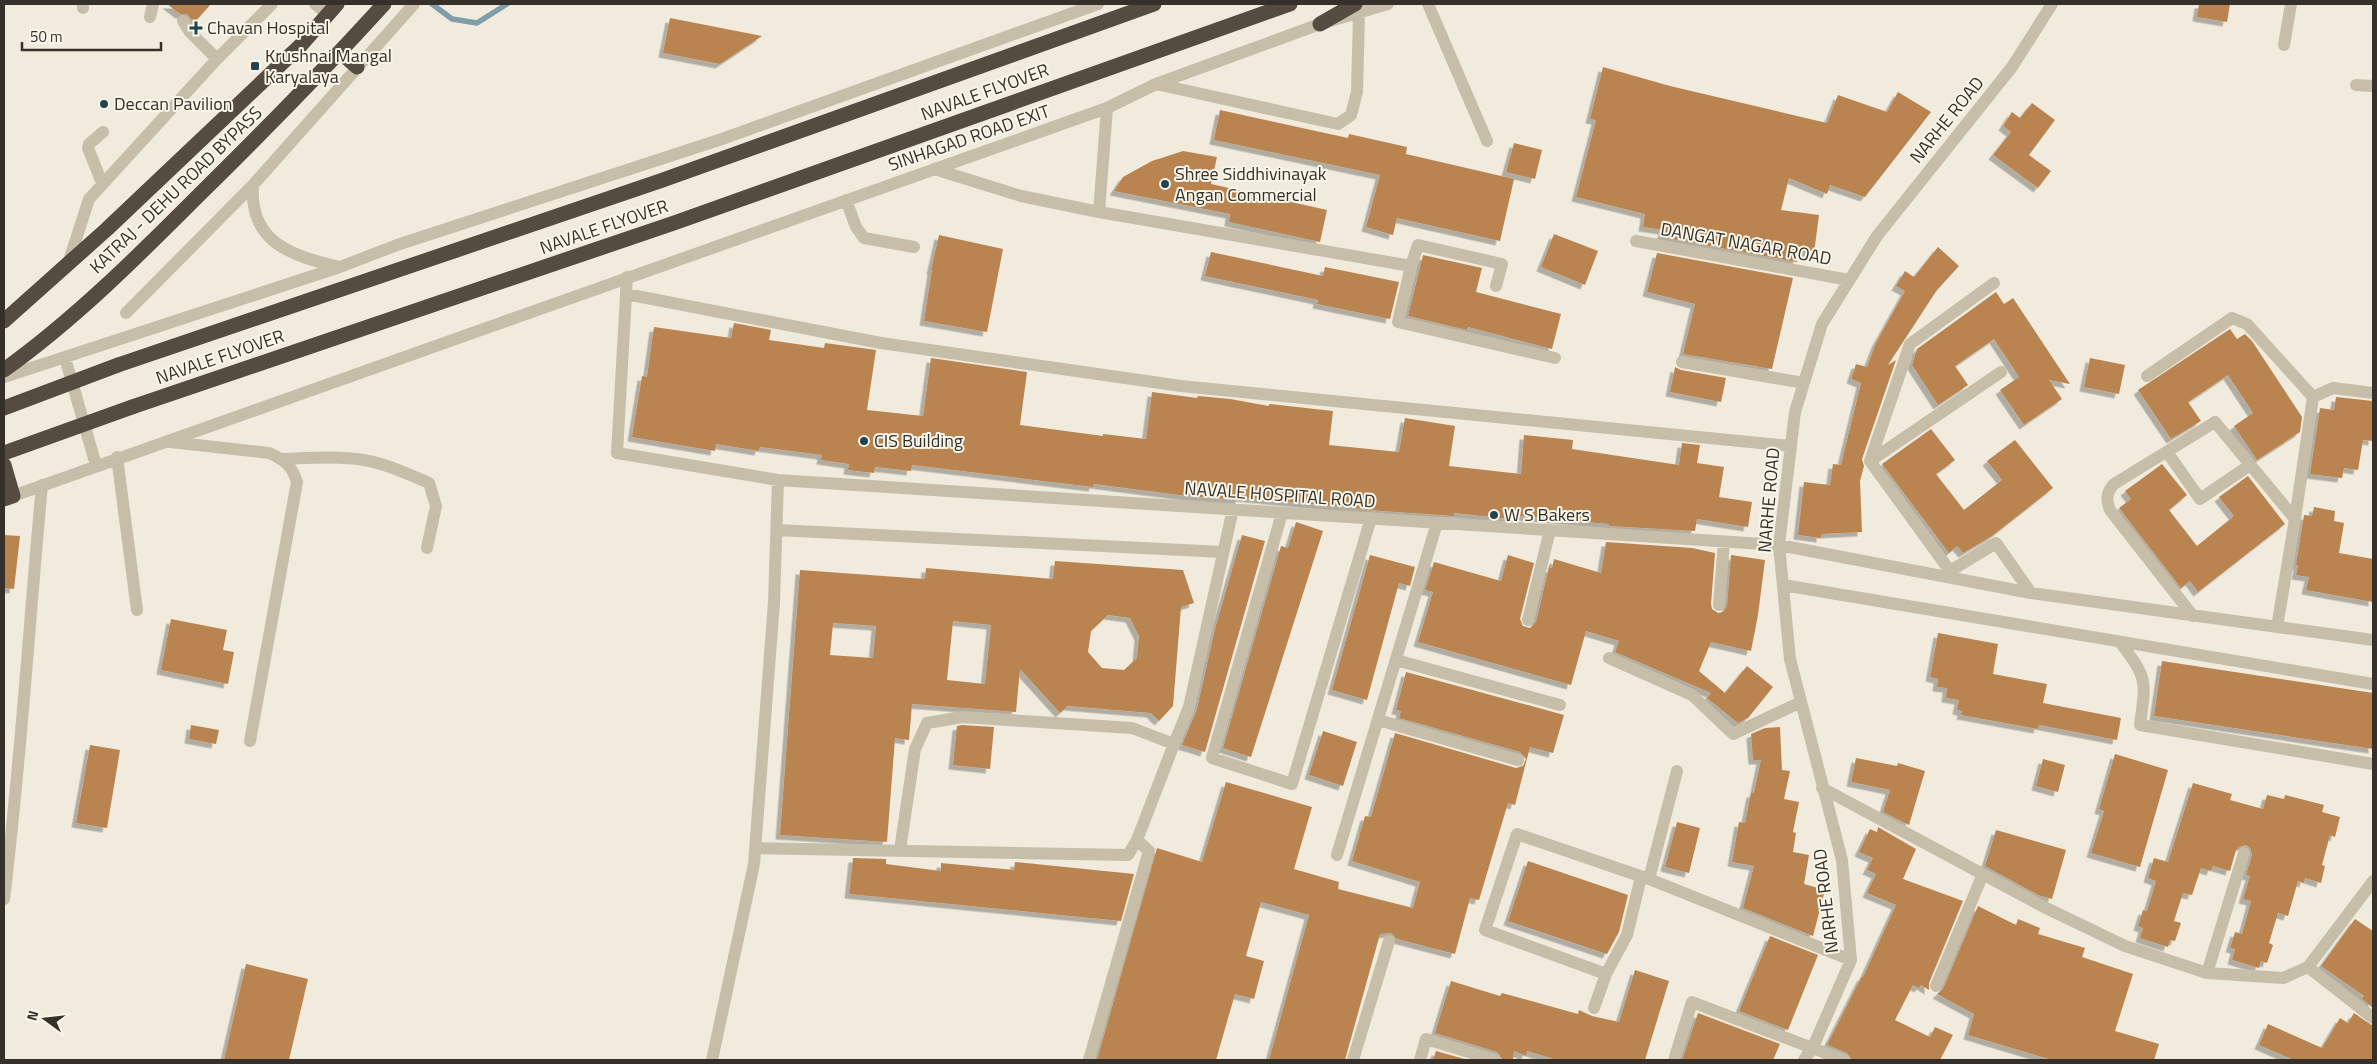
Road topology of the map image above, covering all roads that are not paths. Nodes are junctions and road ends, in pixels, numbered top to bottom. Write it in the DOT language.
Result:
graph roads {
  1 [pos="153,4"];
  2 [pos="272,4"];
  3 [pos="315,4"];
  4 [pos="384,4"];
  5 [pos="1098,4"];
  6 [pos="1154,4"];
  7 [pos="1290,4"];
  8 [pos="1388,4"];
  9 [pos="1428,4"];
  10 [pos="2052,4"];
  11 [pos="2291,4"];
  12 [pos="411,7"];
  13 [pos="332,9"];
  14 [pos="1357,9"];
  15 [pos="150,17"];
  16 [pos="183,21"];
  17 [pos="1320,24"];
  18 [pos="2284,45"];
  19 [pos="340,52"];
  20 [pos="217,59"];
  21 [pos="356,67"];
  22 [pos="1156,84"];
  23 [pos="2356,85"];
  24 [pos="2373,86"];
  25 [pos="1107,108"];
  26 [pos="103,132"];
  27 [pos="1487,141"];
  28 [pos="934,169"];
  29 [pos="102,183"];
  30 [pos="253,185"];
  31 [pos="846,200"];
  32 [pos="1099,212"];
  33 [pos="1636,242"];
  34 [pos="914,247"];
  35 [pos="68,264"];
  36 [pos="1411,266"];
  37 [pos="340,267"];
  38 [pos="627,276"];
  39 [pos="1849,280"];
  40 [pos="1994,283"];
  41 [pos="1496,286"];
  42 [pos="626,294"];
  43 [pos="126,313"];
  44 [pos="4,321"];
  45 [pos="65,358"];
  46 [pos="1555,358"];
  47 [pos="1682,362"];
  48 [pos="4,370"];
  49 [pos="2001,372"];
  50 [pos="2147,376"];
  51 [pos="4,377"];
  52 [pos="1804,383"];
  53 [pos="2373,393"];
  54 [pos="2312,397"];
  55 [pos="4,408"];
  56 [pos="167,441"];
  57 [pos="1791,446"];
  58 [pos="2167,452"];
  59 [pos="4,453"];
  60 [pos="117,457"];
  61 [pos="283,459"];
  62 [pos="1870,461"];
  63 [pos="4,465"];
  64 [pos="96,465"];
  65 [pos="2250,465"];
  66 [pos="778,480"];
  67 [pos="42,485"];
  68 [pos="8,498"];
  69 [pos="1233,509"];
  70 [pos="1282,512"];
  71 [pos="1371,518"];
  72 [pos="2295,519"];
  73 [pos="1438,523"];
  74 [pos="776,530"];
  75 [pos="1550,530"];
  76 [pos="1724,542"];
  77 [pos="1779,545"];
  78 [pos="427,548"];
  79 [pos="1223,552"];
  80 [pos="1783,585"];
  81 [pos="2031,593"];
  82 [pos="1719,605"];
  83 [pos="137,610"];
  84 [pos="2193,616"];
  85 [pos="1528,620"];
  86 [pos="2277,627"];
  87 [pos="2373,640"];
  88 [pos="2120,642"];
  89 [pos="1609,658"];
  90 [pos="1396,660"];
  91 [pos="2373,684"];
  92 [pos="1801,702"];
  93 [pos="1560,705"];
  94 [pos="1378,720"];
  95 [pos="250,741"];
  96 [pos="1174,744"];
  97 [pos="1518,760"];
  98 [pos="2373,764"];
  99 [pos="1677,771"];
  100 [pos="1822,788"];
  101 [pos="1137,840"];
  102 [pos="755,848"];
  103 [pos="900,850"];
  104 [pos="2244,853"];
  105 [pos="1337,855"];
  106 [pos="1983,874"];
  107 [pos="1645,878"];
  108 [pos="2373,881"];
  109 [pos="4,900"];
  110 [pos="1389,941"];
  111 [pos="1850,960"];
  112 [pos="2308,967"];
  113 [pos="2207,973"];
  114 [pos="1606,974"];
  115 [pos="1936,986"];
  116 [pos="1594,1008"];
  117 [pos="2373,1018"];
  118 [pos="1813,1047"];
  119 [pos="712,1060"];
  120 [pos="1089,1060"];
  121 [pos="1352,1060"];
  122 [pos="1420,1060"];
  123 [pos="1495,1060"];
  124 [pos="1674,1060"];
  125 [pos="1804,1060"];
  126 [pos="1844,1060"];
  1 -- 15 [label="street"];
  2 -- 20 [label="street"];
  3 -- 13 [label="street"];
  4 -- 19 [label="highway, KATRAJ - DEHU ROAD BYPASS"];
  5 -- 37 [label="street"];
  6 -- 55 [label="highway, NAVALE FLYOVER, bridge"];
  7 -- 59 [label="highway, NAVALE FLYOVER, bridge"];
  8 -- 14 [label="street"];
  9 -- 27 [label="street"];
  10 -- 39 [label="street, NARHE ROAD"];
  11 -- 18 [label="street"];
  12 -- 21 [label="street"];
  13 -- 35 [label="highway, KATRAJ - DEHU ROAD BYPASS"];
  14 -- 17 [label="highway"];
  14 -- 22 [label="street"];
  16 -- 20 [label="street"];
  17 -- 22 [label="street, SINHAGAD ROAD EXIT"];
  19 -- 21 [label="highway"];
  19 -- 48 [label="highway, KATRAJ - DEHU ROAD BYPASS"];
  20 -- 29 [label="street"];
  21 -- 30 [label="street"];
  22 -- 25 [label="street, SINHAGAD ROAD EXIT"];
  23 -- 24 [label="street"];
  25 -- 28 [label="street, SINHAGAD ROAD EXIT"];
  25 -- 32 [label="street"];
  26 -- 29 [label="street"];
  28 -- 31 [label="street, SINHAGAD ROAD EXIT"];
  28 -- 32 [label="street"];
  29 -- 35 [label="street"];
  30 -- 37 [label="street"];
  30 -- 43 [label="street"];
  31 -- 34 [label="street"];
  31 -- 38 [label="street, SINHAGAD ROAD EXIT"];
  32 -- 36 [label="street"];
  33 -- 39 [label="street, DANGAT NAGAR ROAD"];
  35 -- 44 [label="highway, KATRAJ - DEHU ROAD BYPASS"];
  36 -- 41 [label="street"];
  36 -- 46 [label="street"];
  37 -- 45 [label="street"];
  38 -- 42 [label="street"];
  38 -- 56 [label="street, SINHAGAD ROAD EXIT"];
  39 -- 52 [label="street, NARHE ROAD"];
  40 -- 62 [label="street"];
  42 -- 57 [label="street"];
  42 -- 66 [label="street, NAVALE HOSPITAL ROAD"];
  45 -- 51 [label="street"];
  45 -- 64 [label="street"];
  47 -- 52 [label="street"];
  49 -- 62 [label="street"];
  50 -- 54 [label="street"];
  52 -- 57 [label="street, NARHE ROAD"];
  53 -- 54 [label="street"];
  54 -- 72 [label="street"];
  56 -- 60 [label="street, SINHAGAD ROAD EXIT"];
  56 -- 61 [label="street"];
  57 -- 77 [label="street, NARHE ROAD"];
  58 -- 65 [label="street"];
  58 -- 65 [label="street"];
  58 -- 84 [label="street"];
  60 -- 64 [label="street, SINHAGAD ROAD EXIT"];
  60 -- 83 [label="street"];
  61 -- 78 [label="street"];
  61 -- 95 [label="street"];
  62 -- 81 [label="street"];
  63 -- 68 [label="highway"];
  64 -- 67 [label="street, SINHAGAD ROAD EXIT"];
  65 -- 72 [label="street"];
  66 -- 69 [label="street, NAVALE HOSPITAL ROAD"];
  66 -- 74 [label="street"];
  67 -- 68 [label="street, SINHAGAD ROAD EXIT"];
  67 -- 109 [label="street"];
  69 -- 70 [label="street, NAVALE HOSPITAL ROAD"];
  69 -- 79 [label="street"];
  70 -- 71 [label="street, NAVALE HOSPITAL ROAD"];
  70 -- 71 [label="street"];
  71 -- 73 [label="street, NAVALE HOSPITAL ROAD"];
  72 -- 86 [label="street"];
  73 -- 75 [label="street, NAVALE HOSPITAL ROAD"];
  73 -- 90 [label="street"];
  74 -- 79 [label="street"];
  74 -- 102 [label="street"];
  75 -- 76 [label="street, NAVALE HOSPITAL ROAD"];
  75 -- 85 [label="street"];
  76 -- 77 [label="street, NAVALE HOSPITAL ROAD"];
  76 -- 82 [label="street"];
  77 -- 80 [label="street, NARHE ROAD"];
  77 -- 81 [label="street, NAVALE HOSPITAL ROAD"];
  79 -- 96 [label="street"];
  80 -- 88 [label="street"];
  80 -- 92 [label="street, NARHE ROAD"];
  81 -- 84 [label="street, NAVALE HOSPITAL ROAD"];
  84 -- 86 [label="street, NAVALE HOSPITAL ROAD"];
  86 -- 87 [label="street, NAVALE HOSPITAL ROAD"];
  88 -- 91 [label="street"];
  88 -- 98 [label="street"];
  89 -- 92 [label="street"];
  90 -- 93 [label="street"];
  90 -- 94 [label="street"];
  92 -- 100 [label="street, NARHE ROAD"];
  94 -- 97 [label="street"];
  94 -- 105 [label="street"];
  96 -- 101 [label="street"];
  96 -- 103 [label="street"];
  99 -- 107 [label="street"];
  100 -- 106 [label="street"];
  100 -- 111 [label="street, NARHE ROAD"];
  101 -- 103 [label="street"];
  101 -- 120 [label="street"];
  102 -- 103 [label="street"];
  102 -- 119 [label="street"];
  104 -- 113 [label="street"];
  106 -- 113 [label="street"];
  106 -- 115 [label="street"];
  107 -- 111 [label="street"];
  107 -- 114 [label="street"];
  107 -- 114 [label="street"];
  108 -- 112 [label="street"];
  110 -- 121 [label="street"];
  111 -- 118 [label="street, NARHE ROAD"];
  112 -- 113 [label="street"];
  112 -- 117 [label="street"];
  114 -- 116 [label="street"];
  118 -- 124 [label="street"];
  118 -- 125 [label="street, NARHE ROAD"];
  118 -- 126 [label="street"];
  122 -- 123 [label="street"];
}
